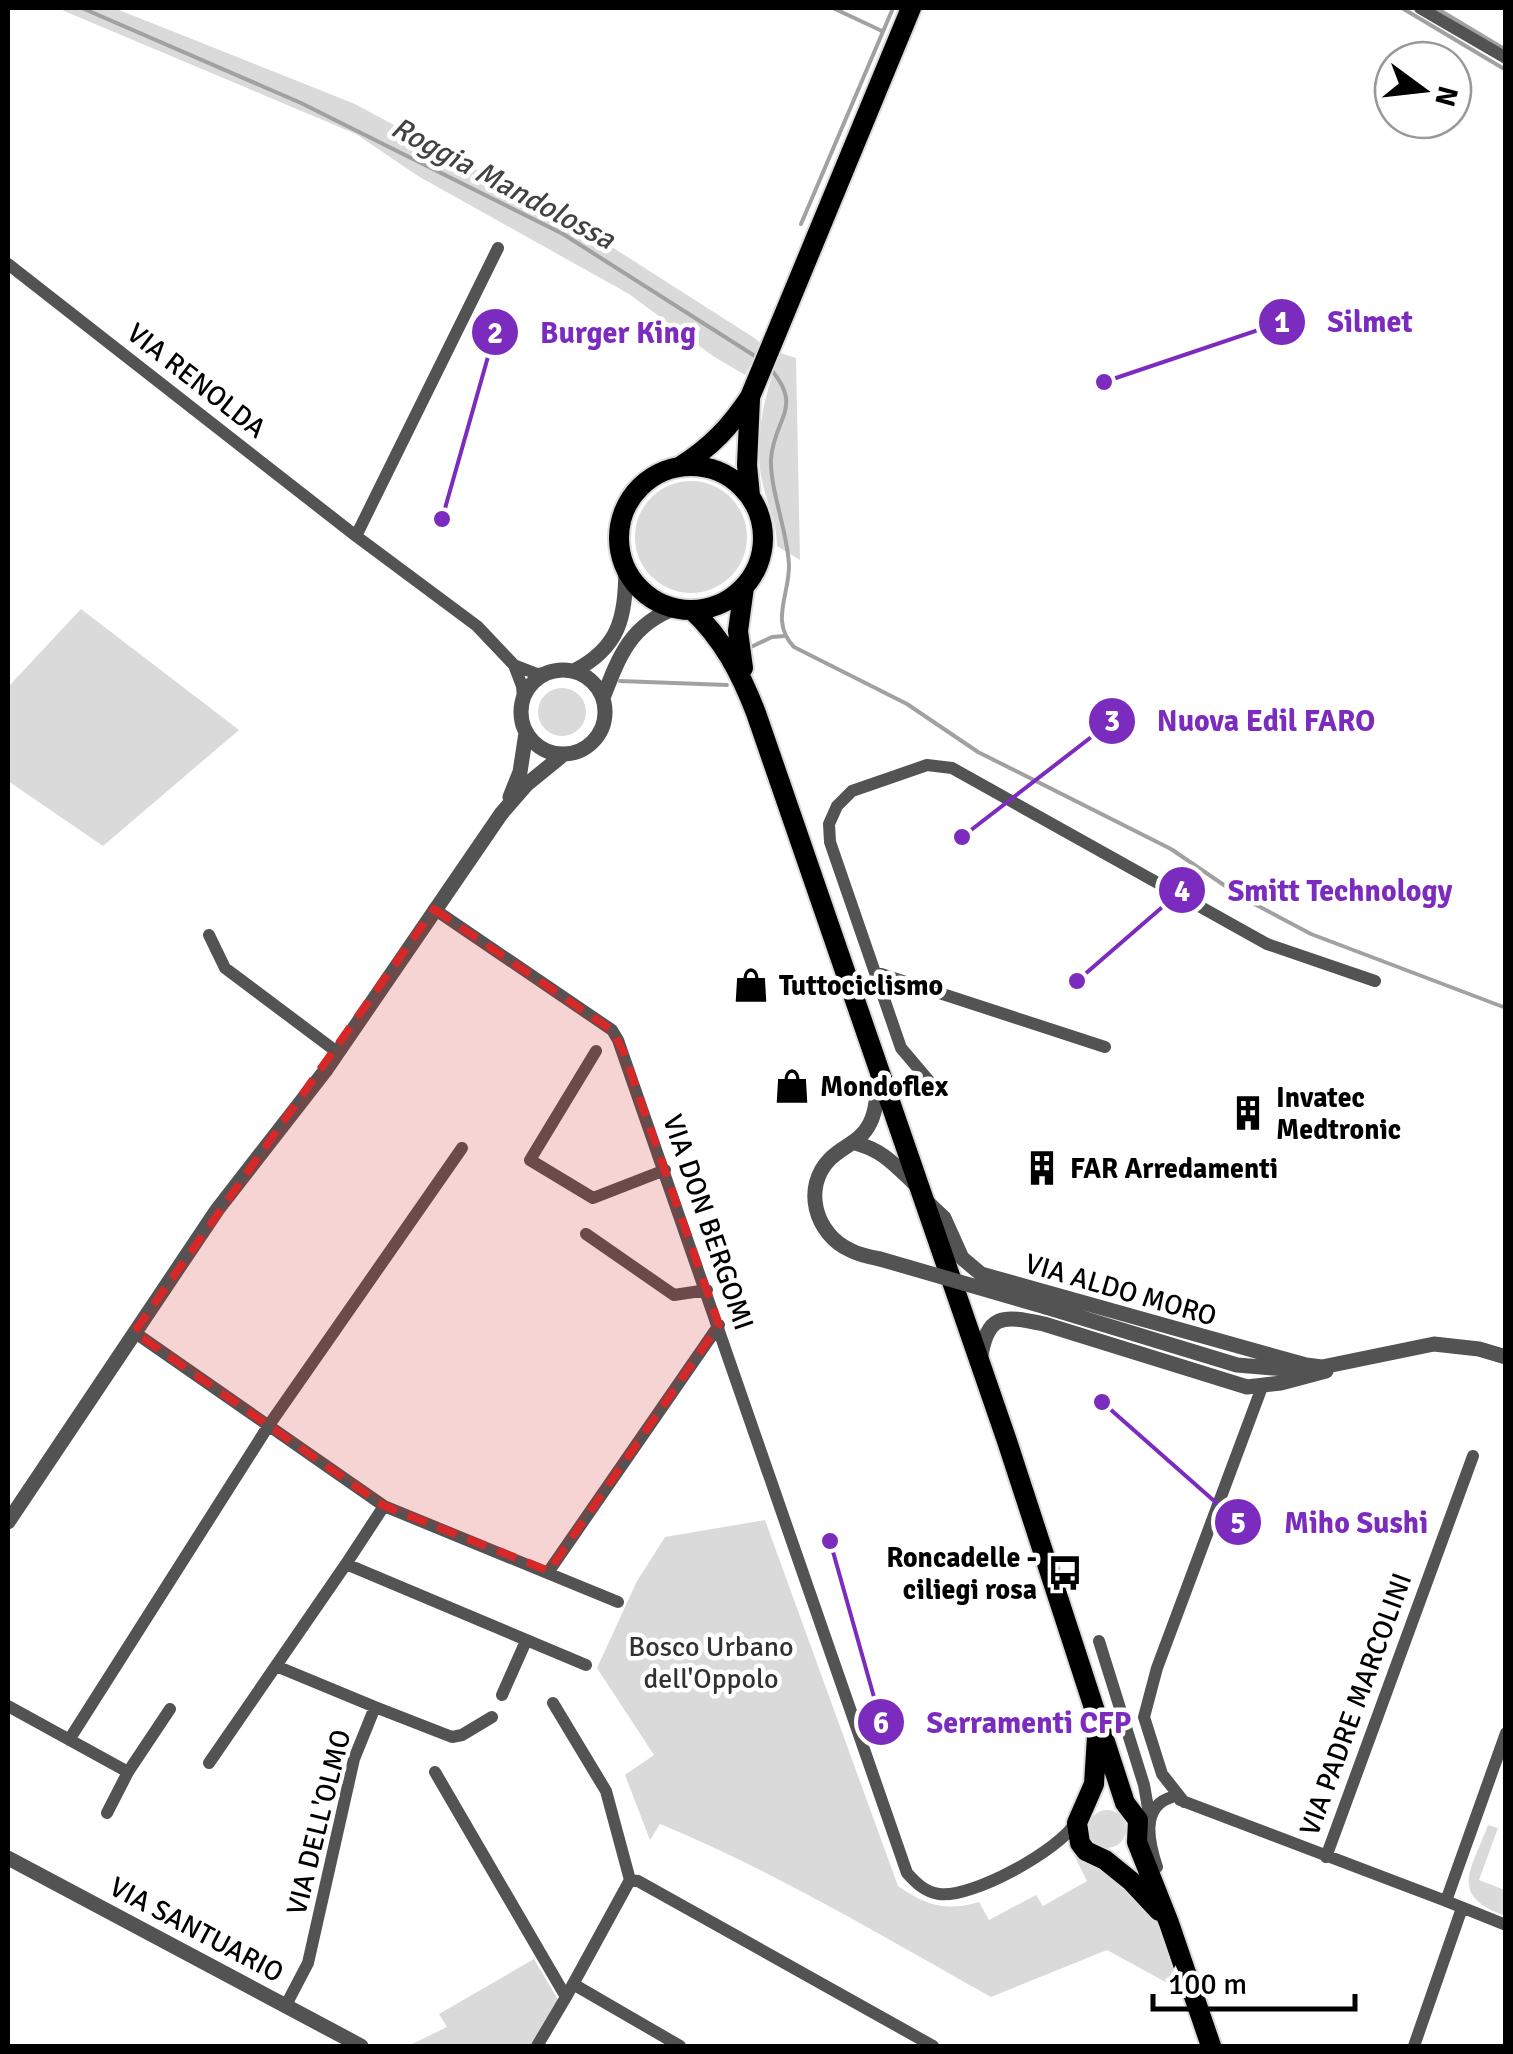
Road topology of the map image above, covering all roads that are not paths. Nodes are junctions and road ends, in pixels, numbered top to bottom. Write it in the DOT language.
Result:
graph roads {
  1 [pos="910,8"];
  2 [pos="1420,8"];
  3 [pos="1506,58"];
  4 [pos="498,248"];
  5 [pos="8,264"];
  6 [pos="753,388"];
  7 [pos="681,466"];
  8 [pos="750,496"];
  9 [pos="356,536"];
  10 [pos="626,569"];
  11 [pos="744,587"];
  12 [pos="684,609"];
  13 [pos="514,665"];
  14 [pos="574,671"];
  15 [pos="546,673"];
  16 [pos="747,690"];
  17 [pos="523,698"];
  18 [pos="603,698"];
  19 [pos="526,733"];
  20 [pos="564,754"];
  21 [pos="502,814"];
  22 [pos="434,909"];
  23 [pos="210,935"];
  24 [pos="875,972"];
  25 [pos="1375,981"];
  26 [pos="1105,1047"];
  27 [pos="901,1048"];
  28 [pos="596,1051"];
  29 [pos="338,1052"];
  30 [pos="877,1062"];
  31 [pos="928,1081"];
  32 [pos="855,1144"];
  33 [pos="462,1148"];
  34 [pos="665,1170"];
  35 [pos="921,1193"];
  36 [pos="586,1234"];
  37 [pos="707,1290"];
  38 [pos="719,1325"];
  39 [pos="134,1332"];
  40 [pos="1148,1336"];
  41 [pos="1245,1350"];
  42 [pos="1506,1357"];
  43 [pos="980,1362"];
  44 [pos="1269,1362"];
  45 [pos="1338,1366"];
  46 [pos="1262,1387"];
  47 [pos="268,1428"];
  48 [pos="1473,1456"];
  49 [pos="384,1506"];
  50 [pos="8,1522"];
  51 [pos="346,1564"];
  52 [pos="549,1571"];
  53 [pos="618,1602"];
  54 [pos="526,1640"];
  55 [pos="1099,1641"];
  56 [pos="586,1664"];
  57 [pos="276,1666"];
  58 [pos="502,1695"];
  59 [pos="554,1703"];
  60 [pos="8,1706"];
  61 [pos="376,1707"];
  62 [pos="170,1709"];
  63 [pos="1096,1715"];
  64 [pos="492,1717"];
  65 [pos="1506,1732"];
  66 [pos="69,1740"];
  67 [pos="209,1763"];
  68 [pos="128,1772"];
  69 [pos="435,1772"];
  70 [pos="1178,1800"];
  71 [pos="1126,1803"];
  72 [pos="1082,1811"];
  73 [pos="107,1813"];
  74 [pos="1150,1819"];
  75 [pos="1136,1842"];
  76 [pos="1046,1852"];
  77 [pos="1326,1857"];
  78 [pos="8,1858"];
  79 [pos="1100,1859"];
  80 [pos="630,1880"];
  81 [pos="1446,1901"];
  82 [pos="1462,1908"];
  83 [pos="1506,1925"];
  84 [pos="1172,1933"];
  85 [pos="569,1990"];
  86 [pos="286,2005"];
  87 [pos="361,2046"];
  88 [pos="537,2046"];
  89 [pos="680,2046"];
  90 [pos="932,2046"];
  91 [pos="1212,2046"];
  92 [pos="1414,2046"];
  1 -- 6 [label="main road"];
  2 -- 3 [label="street"];
  4 -- 9 [label="street"];
  5 -- 9 [label="street, VIA RENOLDA"];
  6 -- 7 [label="main road"];
  6 -- 8 [label="main road"];
  7 -- 8 [label="main road"];
  7 -- 10 [label="main road"];
  8 -- 11 [label="main road"];
  9 -- 13 [label="street, VIA RENOLDA"];
  10 -- 12 [label="main road"];
  10 -- 14 [label="street"];
  11 -- 12 [label="main road"];
  11 -- 16 [label="main road"];
  12 -- 16 [label="main road"];
  12 -- 18 [label="street"];
  13 -- 15 [label="street"];
  13 -- 17 [label="street, VIA RENOLDA"];
  14 -- 15 [label="street"];
  14 -- 18 [label="street"];
  15 -- 17 [label="street"];
  16 -- 30 [label="main road"];
  17 -- 19 [label="street"];
  18 -- 20 [label="street"];
  19 -- 20 [label="street"];
  19 -- 21 [label="street"];
  20 -- 21 [label="street"];
  21 -- 22 [label="street"];
  22 -- 29 [label="street"];
  22 -- 34 [label="street, VIA DON BERGOMI"];
  23 -- 29 [label="street"];
  24 -- 25 [label="street"];
  24 -- 26 [label="street"];
  24 -- 27 [label="street"];
  27 -- 30 [label="street"];
  27 -- 31 [label="street"];
  28 -- 34 [label="street"];
  29 -- 39 [label="street"];
  30 -- 32 [label="street"];
  30 -- 35 [label="main road"];
  32 -- 35 [label="street, VIA ALDO MORO"];
  32 -- 40 [label="street, bridge"];
  33 -- 47 [label="street"];
  34 -- 37 [label="street, VIA DON BERGOMI"];
  35 -- 41 [label="street, VIA ALDO MORO"];
  35 -- 43 [label="main road"];
  36 -- 37 [label="street"];
  37 -- 38 [label="street, VIA DON BERGOMI"];
  38 -- 52 [label="street"];
  38 -- 76 [label="street, VIA DON BERGOMI"];
  39 -- 47 [label="street"];
  39 -- 50 [label="street"];
  40 -- 41 [label="street"];
  40 -- 44 [label="street"];
  41 -- 44 [label="street, VIA ALDO MORO"];
  42 -- 45 [label="street, VIA ALDO MORO"];
  43 -- 46 [label="street, VIA ALDO MORO"];
  43 -- 63 [label="main road"];
  44 -- 45 [label="street, VIA ALDO MORO"];
  44 -- 46 [label="street"];
  45 -- 46 [label="street, VIA ALDO MORO"];
  46 -- 70 [label="street"];
  47 -- 49 [label="street"];
  47 -- 66 [label="street"];
  48 -- 77 [label="street, VIA PADRE MARCOLINI"];
  49 -- 51 [label="street"];
  49 -- 52 [label="street"];
  51 -- 54 [label="street"];
  51 -- 57 [label="street"];
  52 -- 53 [label="street"];
  54 -- 56 [label="street"];
  54 -- 58 [label="street"];
  55 -- 74 [label="street"];
  57 -- 61 [label="street, VIA DELL'OLMO"];
  57 -- 67 [label="street"];
  59 -- 80 [label="street"];
  60 -- 66 [label="street"];
  61 -- 64 [label="street, VIA DELL'OLMO"];
  61 -- 86 [label="street, VIA DELL'OLMO"];
  62 -- 68 [label="street"];
  63 -- 71 [label="main road"];
  63 -- 72 [label="main road"];
  65 -- 81 [label="street"];
  66 -- 68 [label="street"];
  68 -- 73 [label="street"];
  69 -- 85 [label="street"];
  70 -- 74 [label="street"];
  70 -- 77 [label="street"];
  71 -- 72 [label="main road"];
  71 -- 75 [label="main road"];
  72 -- 76 [label="street"];
  72 -- 79 [label="main road"];
  74 -- 84 [label="street"];
  75 -- 79 [label="main road"];
  75 -- 84 [label="main road"];
  76 -- 79 [label="street"];
  77 -- 81 [label="street"];
  78 -- 86 [label="street, VIA SANTUARIO"];
  79 -- 84 [label="main road"];
  80 -- 85 [label="street"];
  80 -- 90 [label="street"];
  81 -- 82 [label="street"];
  82 -- 83 [label="street"];
  82 -- 92 [label="street"];
  84 -- 91 [label="main road"];
  85 -- 88 [label="street"];
  85 -- 89 [label="street"];
  86 -- 87 [label="street, VIA SANTUARIO"];
}
